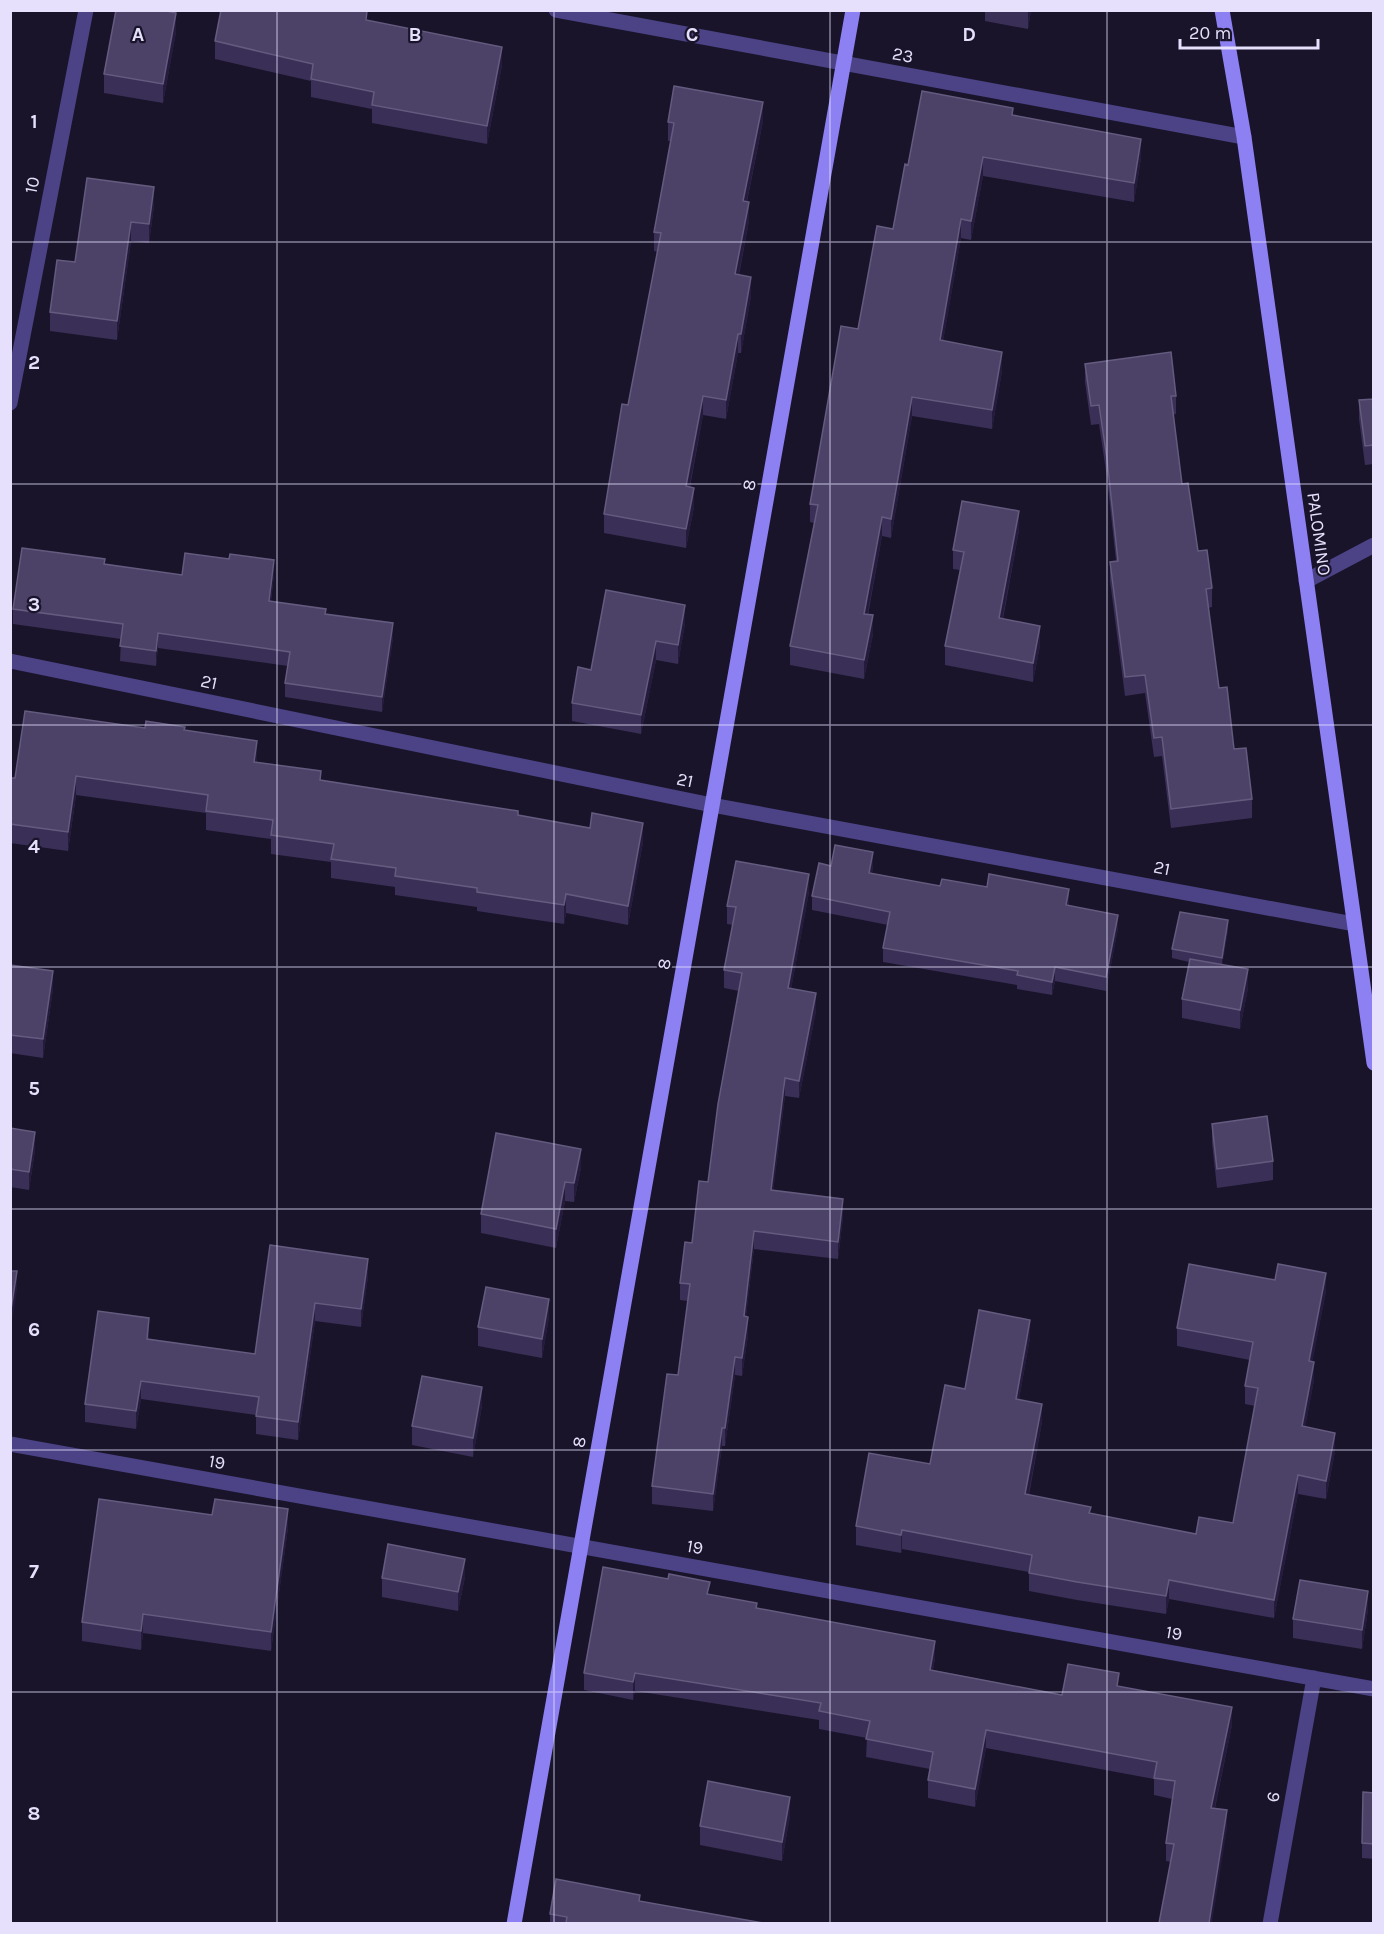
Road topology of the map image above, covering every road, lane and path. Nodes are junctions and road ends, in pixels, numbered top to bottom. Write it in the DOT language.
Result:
graph roads {
  1 [pos="86,10"];
  2 [pos="556,10"];
  3 [pos="853,10"];
  4 [pos="1222,10"];
  5 [pos="844,64"];
  6 [pos="1244,137"];
  7 [pos="10,403"];
  8 [pos="1374,545"];
  9 [pos="1306,581"];
  10 [pos="10,661"];
  11 [pos="712,805"];
  12 [pos="1354,924"];
  13 [pos="1374,1063"];
  14 [pos="10,1444"];
  15 [pos="581,1547"];
  16 [pos="1314,1678"];
  17 [pos="1374,1689"];
  18 [pos="514,1923"];
  19 [pos="1270,1923"];
  1 -- 7 [label="street, 10"];
  2 -- 5 [label="street, 23"];
  3 -- 5 [label="street, 8"];
  4 -- 6 [label="street, PALOMINO"];
  5 -- 6 [label="street, 23"];
  5 -- 11 [label="street, 8"];
  6 -- 9 [label="street, PALOMINO"];
  8 -- 9 [label="street"];
  9 -- 12 [label="street, PALOMINO"];
  10 -- 11 [label="street, 21"];
  11 -- 12 [label="street, 21"];
  11 -- 15 [label="street, 8"];
  12 -- 13 [label="street, PALOMINO"];
  14 -- 15 [label="street, 19"];
  15 -- 16 [label="street, 19"];
  15 -- 18 [label="street, 8"];
  16 -- 17 [label="street, 19"];
  16 -- 19 [label="street, 6"];
}
